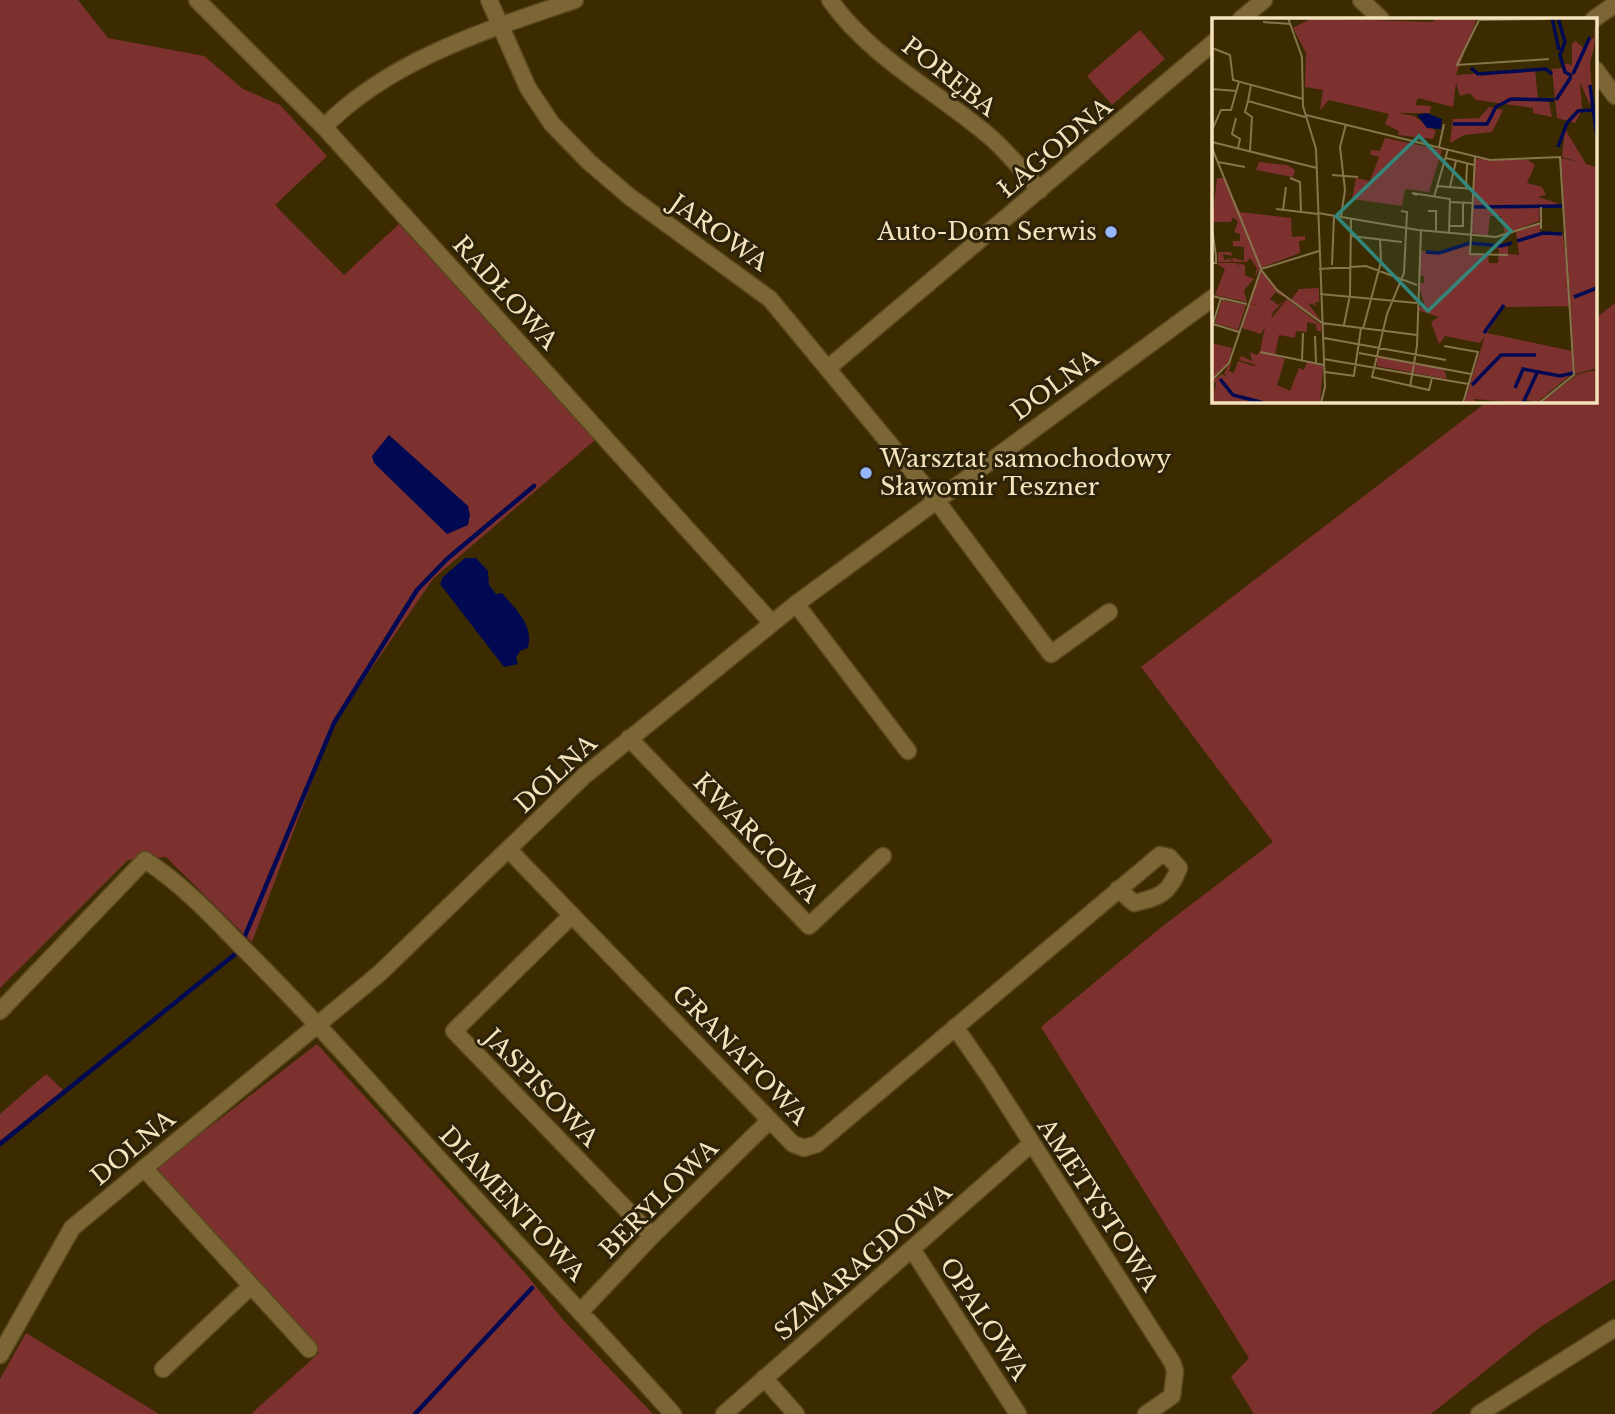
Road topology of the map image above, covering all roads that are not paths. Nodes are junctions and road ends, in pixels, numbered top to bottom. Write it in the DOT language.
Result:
graph roads {
  1 [pos="197,0"];
  2 [pos="489,0"];
  3 [pos="575,0"];
  4 [pos="830,0"];
  5 [pos="1264,0"];
  6 [pos="1361,0"];
  7 [pos="1615,4"];
  8 [pos="1242,18"];
  9 [pos="1380,18"];
  10 [pos="1595,18"];
  11 [pos="501,26"];
  12 [pos="1212,44"];
  13 [pos="1598,73"];
  14 [pos="1615,96"];
  15 [pos="324,127"];
  16 [pos="1040,191"];
  17 [pos="1212,298"];
  18 [pos="828,368"];
  19 [pos="936,500"];
  20 [pos="796,604"];
  21 [pos="1109,612"];
  22 [pos="772,623"];
  23 [pos="629,738"];
  24 [pos="908,751"];
  25 [pos="509,850"];
  26 [pos="883,856"];
  27 [pos="1118,889"];
  28 [pos="572,915"];
  29 [pos="0,1011"];
  30 [pos="319,1025"];
  31 [pos="955,1027"];
  32 [pos="770,1120"];
  33 [pos="1031,1144"];
  34 [pos="144,1168"];
  35 [pos="652,1236"];
  36 [pos="912,1249"];
  37 [pos="251,1286"];
  38 [pos="581,1311"];
  39 [pos="1615,1328"];
  40 [pos="309,1349"];
  41 [pos="0,1355"];
  42 [pos="163,1368"];
  43 [pos="764,1378"];
  44 [pos="1154,1412"];
  45 [pos="673,1414"];
  46 [pos="724,1414"];
  47 [pos="796,1414"];
  48 [pos="1018,1414"];
  49 [pos="1479,1414"];
  1 -- 15 [label="street, RADŁOWA"];
  2 -- 11 [label="street, JAROWA"];
  3 -- 11 [label="street"];
  4 -- 16 [label="street, PORĘBA"];
  5 -- 8 [label="street"];
  6 -- 9 [label="street"];
  7 -- 10 [label="street"];
  11 -- 15 [label="street"];
  11 -- 18 [label="street, JAROWA"];
  12 -- 16 [label="street, ŁAGODNA"];
  13 -- 14 [label="street"];
  15 -- 22 [label="street, RADŁOWA"];
  16 -- 18 [label="street, ŁAGODNA"];
  17 -- 19 [label="street, DOLNA"];
  18 -- 19 [label="street, JAROWA"];
  19 -- 20 [label="street, DOLNA"];
  19 -- 21 [label="street, JAROWA"];
  20 -- 22 [label="street, DOLNA"];
  20 -- 24 [label="street"];
  22 -- 23 [label="street, DOLNA"];
  23 -- 25 [label="street, DOLNA"];
  23 -- 26 [label="street, KWARCOWA"];
  25 -- 28 [label="street, GRANATOWA"];
  25 -- 30 [label="street, DOLNA"];
  27 -- 31 [label="street, GRANATOWA"];
  28 -- 32 [label="street, GRANATOWA"];
  28 -- 35 [label="street, JASPISOWA"];
  29 -- 30 [label="street, DIAMENTOWA"];
  30 -- 34 [label="street, DOLNA"];
  30 -- 38 [label="street, DIAMENTOWA"];
  31 -- 32 [label="street, GRANATOWA"];
  31 -- 33 [label="street, AMETYSTOWA"];
  32 -- 35 [label="street, BERYLOWA"];
  33 -- 36 [label="street, SZMARAGDOWA"];
  33 -- 44 [label="street, AMETYSTOWA"];
  34 -- 37 [label="street"];
  34 -- 41 [label="street, DOLNA"];
  35 -- 38 [label="street, BERYLOWA"];
  36 -- 43 [label="street, SZMARAGDOWA"];
  36 -- 48 [label="street, OPALOWA"];
  37 -- 40 [label="street"];
  37 -- 42 [label="street"];
  38 -- 45 [label="street, DIAMENTOWA"];
  39 -- 49 [label="street"];
  43 -- 46 [label="street, SZMARAGDOWA"];
  43 -- 47 [label="street"];
}
